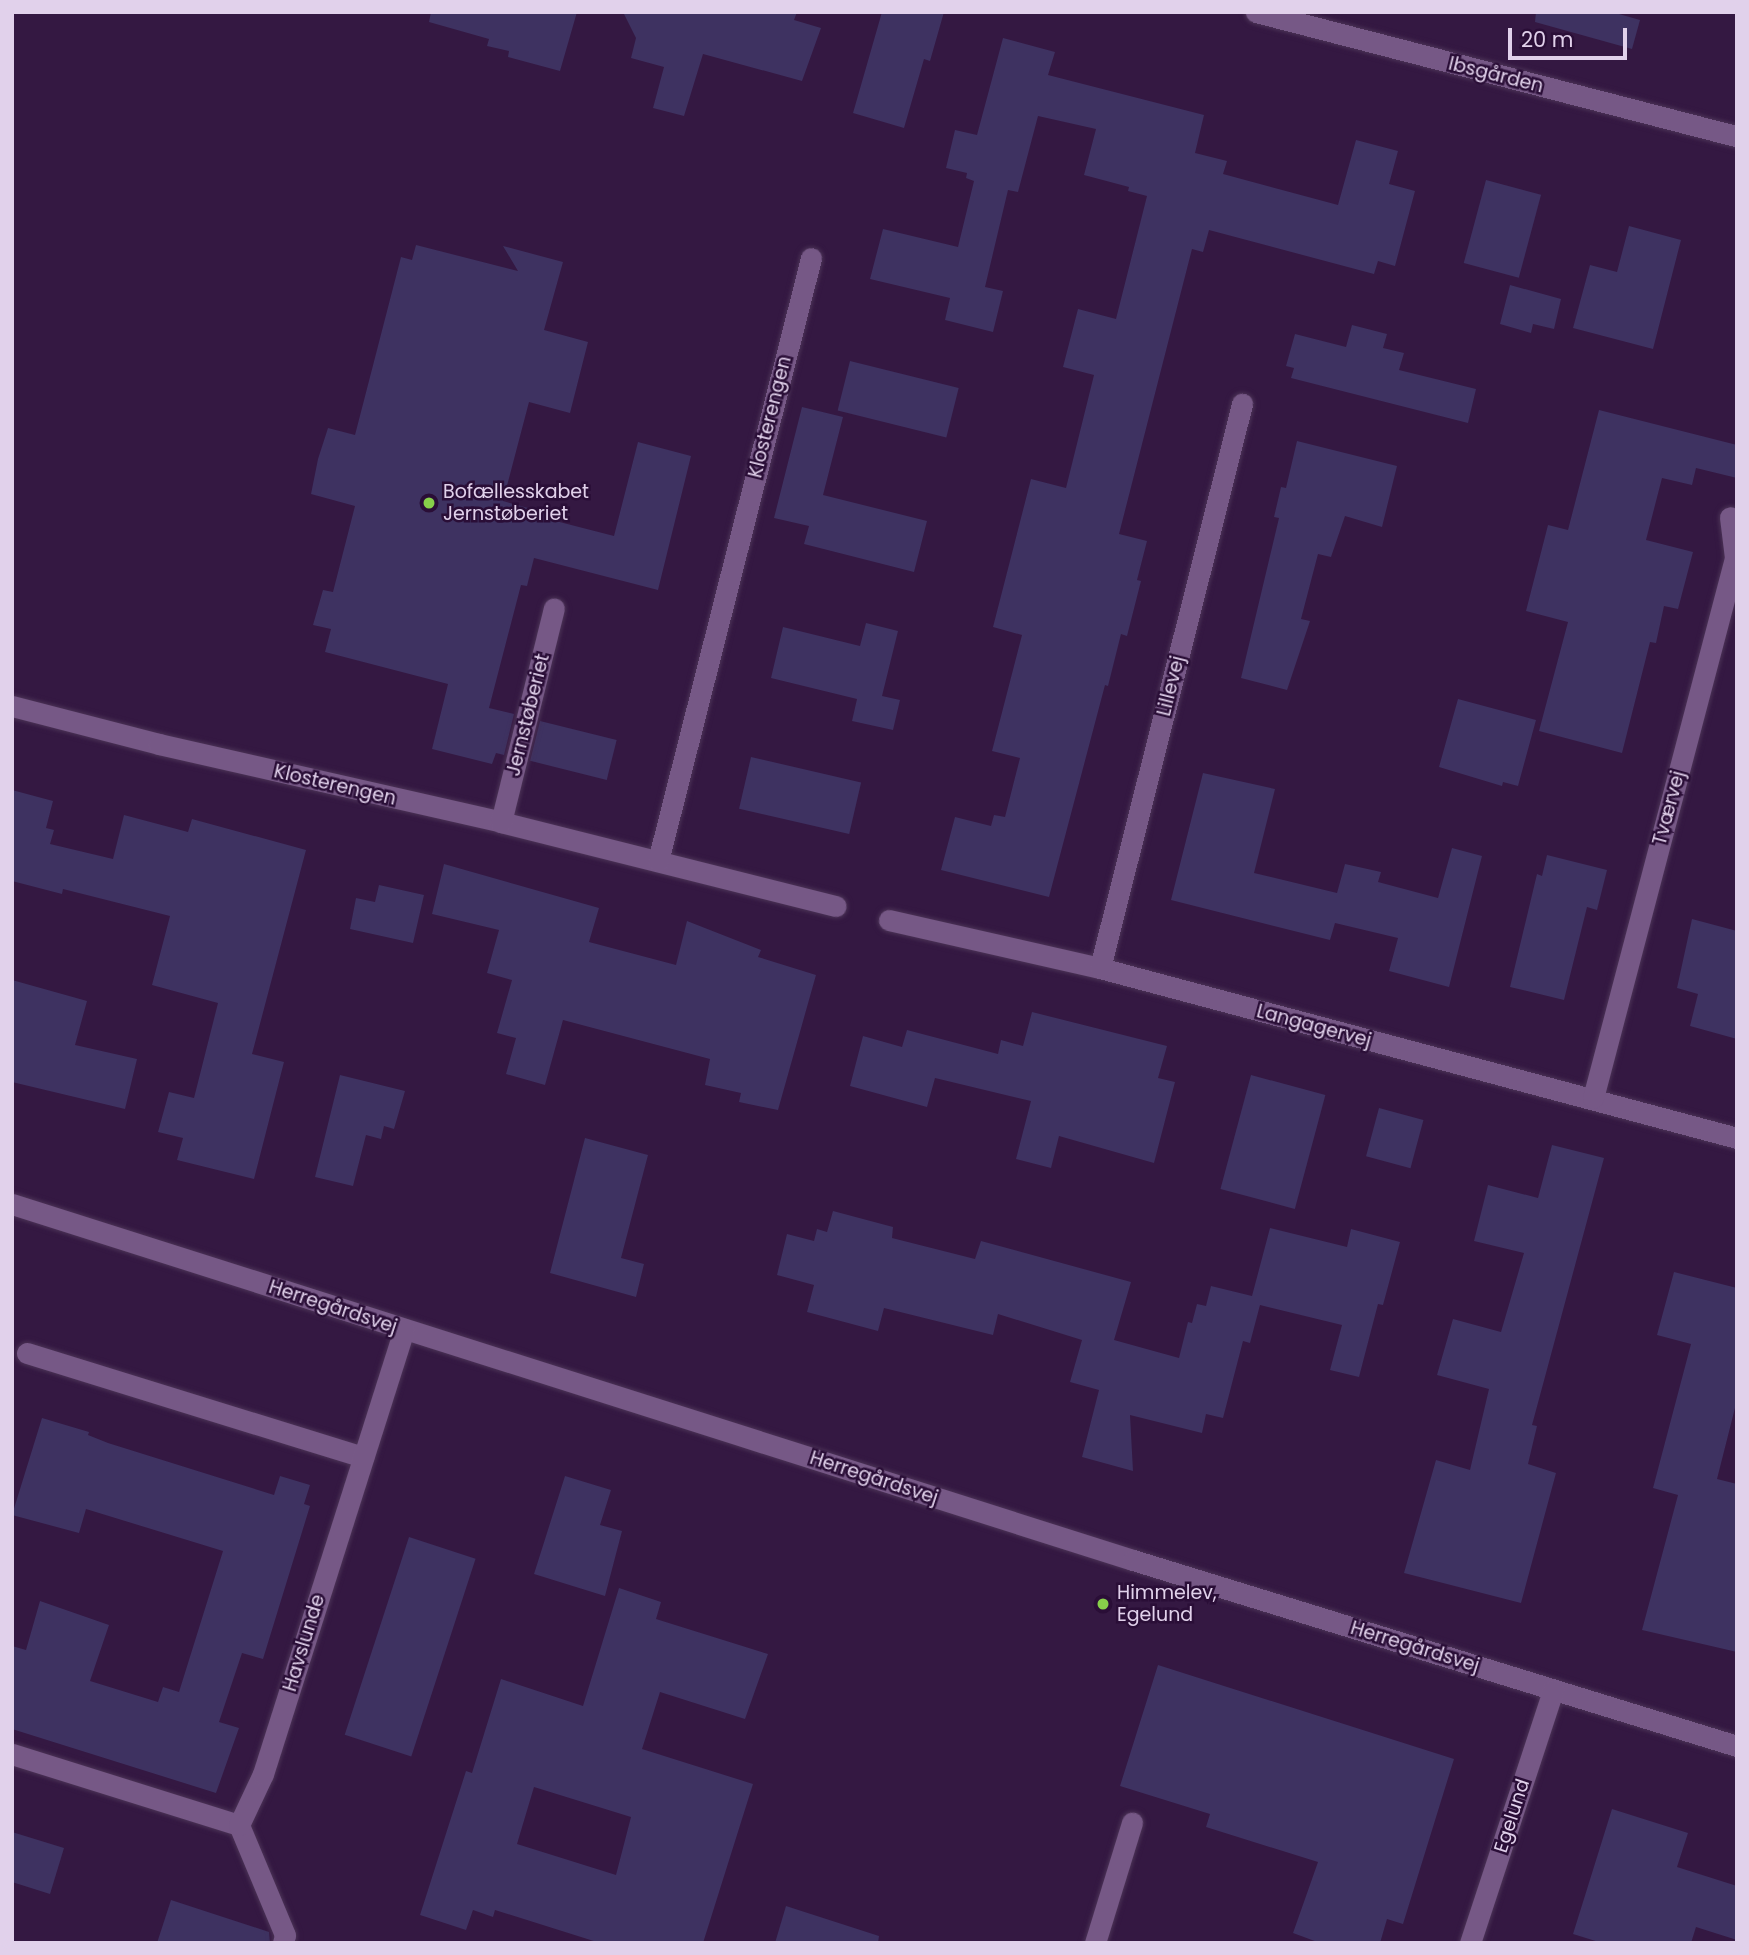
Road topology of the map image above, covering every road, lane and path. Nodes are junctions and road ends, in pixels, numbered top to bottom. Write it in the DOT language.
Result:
graph roads {
  1 [pos="1256,12"];
  2 [pos="1737,136"];
  3 [pos="810,258"];
  4 [pos="1242,404"];
  5 [pos="1730,517"];
  6 [pos="554,608"];
  7 [pos="12,706"];
  8 [pos="501,822"];
  9 [pos="659,861"];
  10 [pos="836,906"];
  11 [pos="889,920"];
  12 [pos="1100,968"];
  13 [pos="1593,1098"];
  14 [pos="1737,1138"];
  15 [pos="12,1204"];
  16 [pos="404,1330"];
  17 [pos="27,1353"];
  18 [pos="363,1457"];
  19 [pos="1553,1690"];
  20 [pos="1737,1746"];
  21 [pos="12,1755"];
  22 [pos="1132,1823"];
  23 [pos="239,1825"];
  24 [pos="283,1943"];
  25 [pos="1094,1943"];
  26 [pos="1470,1943"];
  1 -- 2 [label="street, Ibsgården"];
  3 -- 9 [label="street, Klosterengen"];
  4 -- 12 [label="street, Lillevej"];
  5 -- 13 [label="street, Tværvej"];
  6 -- 8 [label="street, Jernstøberiet"];
  7 -- 8 [label="street, Klosterengen"];
  8 -- 9 [label="street, Klosterengen"];
  9 -- 10 [label="street, Klosterengen"];
  11 -- 12 [label="street, Langagervej"];
  12 -- 13 [label="street, Langagervej"];
  13 -- 14 [label="street, Langagervej"];
  15 -- 16 [label="street, Herregårdsvej"];
  16 -- 18 [label="street, Havslunde"];
  16 -- 19 [label="street, Herregårdsvej"];
  17 -- 18 [label="street"];
  18 -- 23 [label="street, Havslunde"];
  19 -- 20 [label="street, Herregårdsvej"];
  19 -- 26 [label="street, Egelund"];
  21 -- 23 [label="street"];
  22 -- 25 [label="street"];
  23 -- 24 [label="street"];
}
